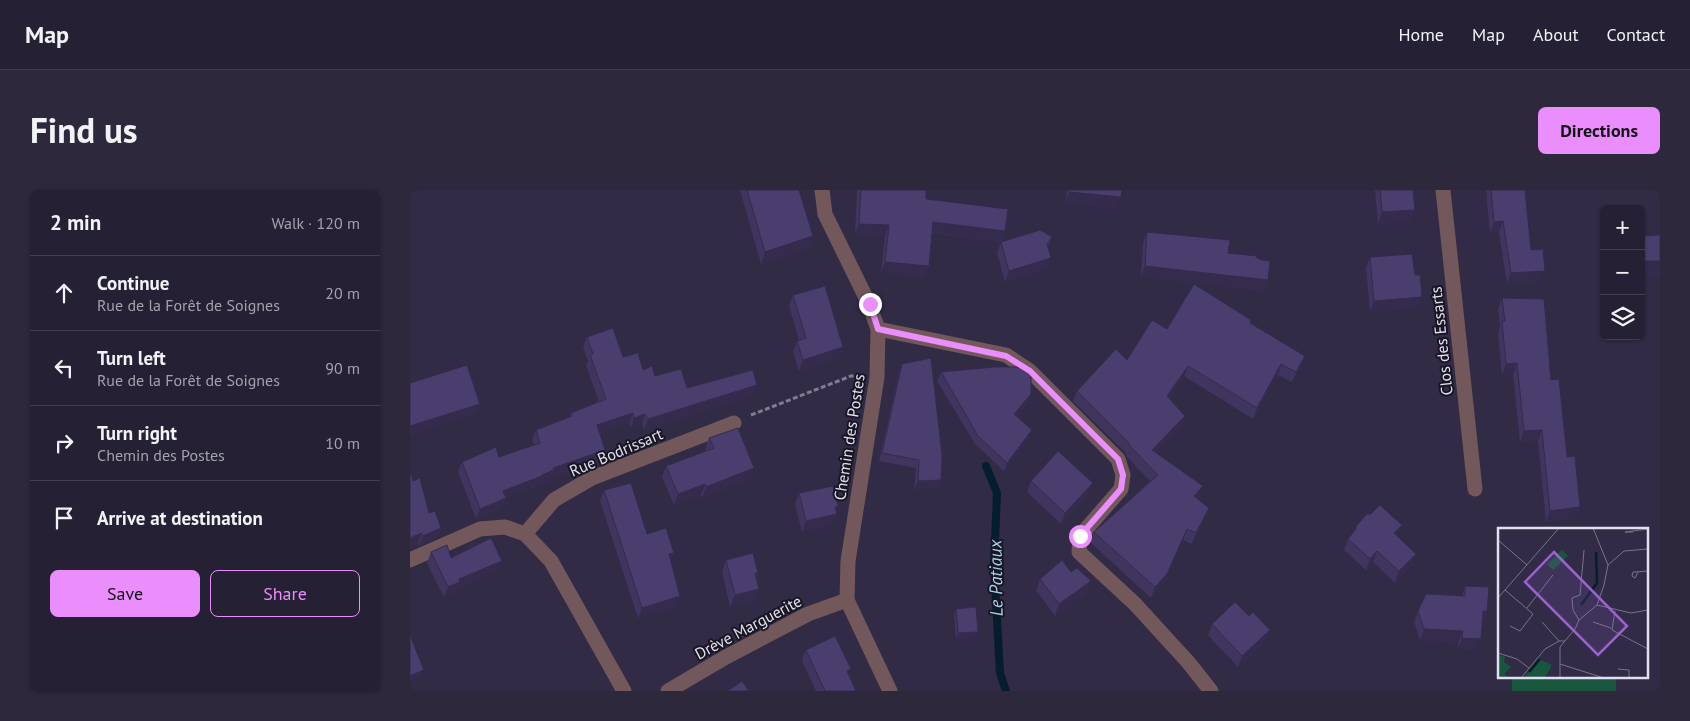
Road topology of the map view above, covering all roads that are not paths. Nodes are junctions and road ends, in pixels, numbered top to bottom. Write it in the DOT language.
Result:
graph roads {
  1 [pos="822,190"];
  2 [pos="1443,190"];
  3 [pos="878,329"];
  4 [pos="734,423"];
  5 [pos="1474,489"];
  6 [pos="525,534"];
  7 [pos="410,560"];
  8 [pos="847,600"];
  9 [pos="624,691"];
  10 [pos="668,691"];
  11 [pos="890,691"];
  12 [pos="1211,691"];
  1 -- 3 [label="street, Chemin des Postes"];
  2 -- 5 [label="street, Clos des Essarts"];
  3 -- 8 [label="street, Chemin des Postes"];
  3 -- 12 [label="street"];
  4 -- 6 [label="street, Rue Bodrissart"];
  6 -- 7 [label="street"];
  6 -- 9 [label="street"];
  8 -- 10 [label="street, Drève Marguerite"];
  8 -- 11 [label="street, Chemin des Postes"];
}
